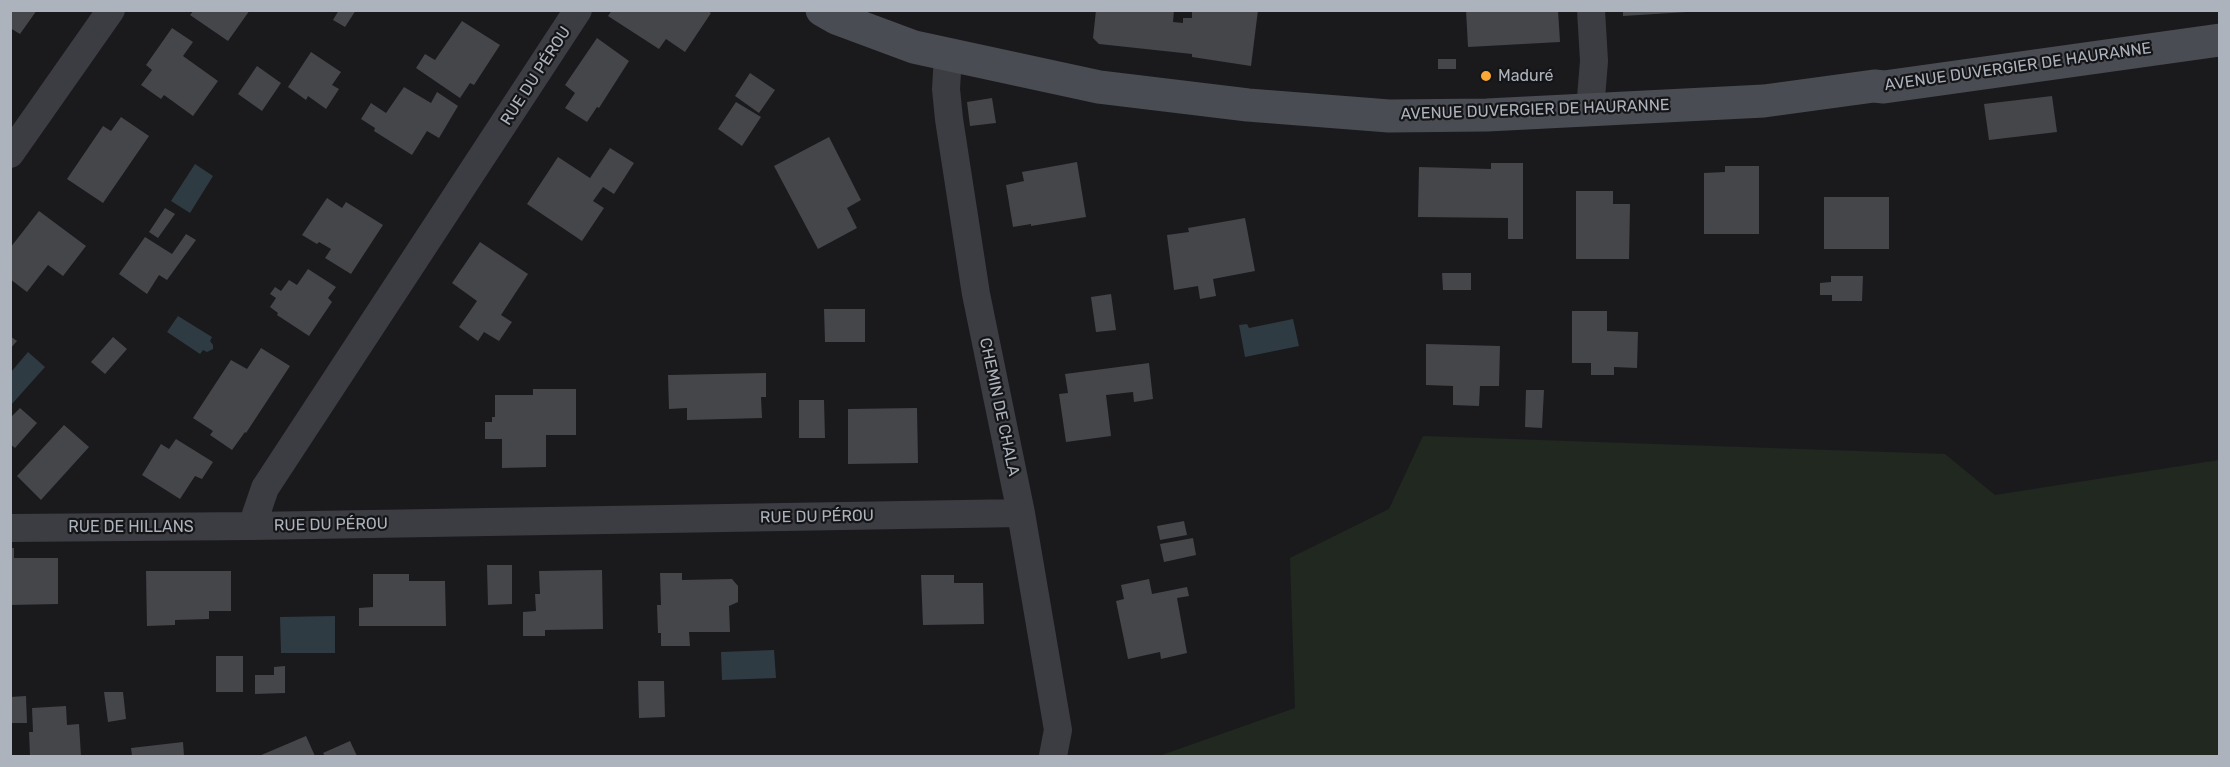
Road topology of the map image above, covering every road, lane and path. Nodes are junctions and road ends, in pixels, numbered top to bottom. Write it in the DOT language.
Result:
graph roads {
  1 [pos="111,10"];
  2 [pos="578,10"];
  3 [pos="822,10"];
  4 [pos="1590,10"];
  5 [pos="2220,40"];
  6 [pos="948,56"];
  7 [pos="1590,110"];
  8 [pos="10,154"];
  9 [pos="1021,513"];
  10 [pos="252,526"];
  11 [pos="10,528"];
  12 [pos="1053,756"];
  1 -- 8 [label="street"];
  2 -- 10 [label="street, RUE DU PÉROU"];
  3 -- 6 [label="main road, AVENUE DUVERGIER DE HAURANNE"];
  4 -- 7 [label="street"];
  5 -- 7 [label="main road, AVENUE DUVERGIER DE HAURANNE"];
  6 -- 7 [label="main road, AVENUE DUVERGIER DE HAURANNE"];
  6 -- 9 [label="street, CHEMIN DE CHALA"];
  9 -- 10 [label="street, RUE DU PÉROU"];
  9 -- 12 [label="street, CHEMIN DE CHALA"];
  10 -- 11 [label="street, RUE DE HILLANS"];
}
